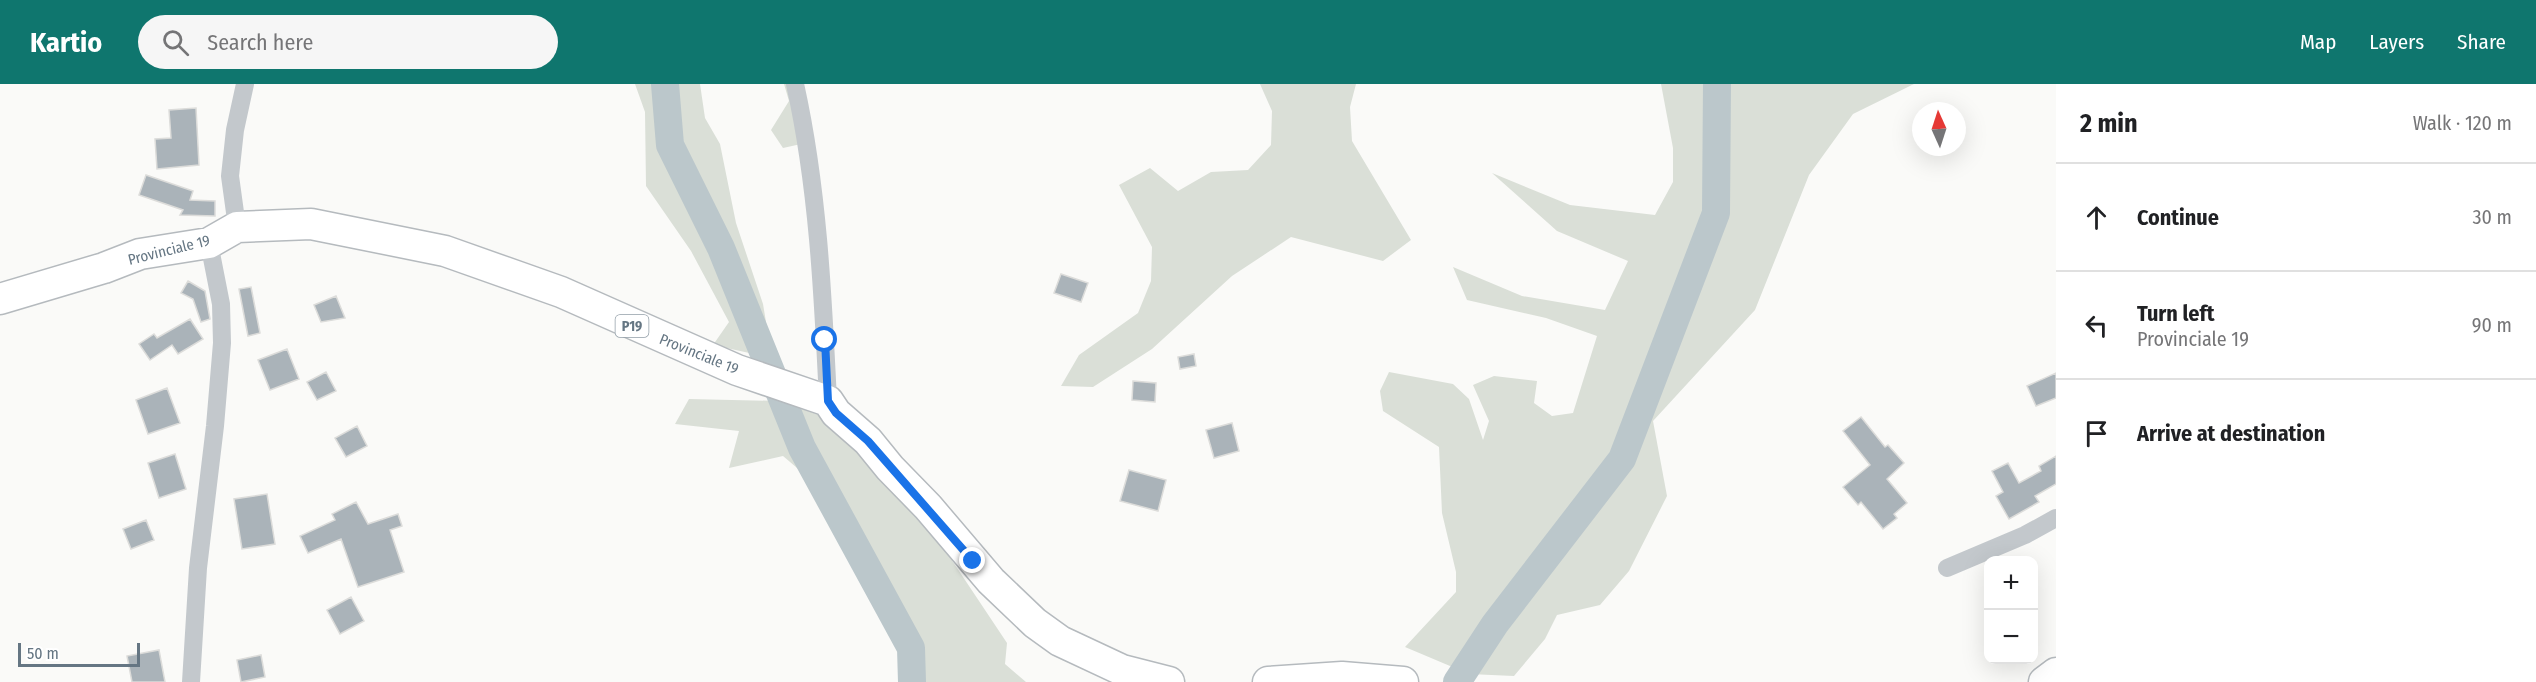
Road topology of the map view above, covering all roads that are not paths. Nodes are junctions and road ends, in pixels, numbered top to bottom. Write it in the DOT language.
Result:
graph roads {
  1 [pos="245,84"];
  2 [pos="795,84"];
  3 [pos="237,227"];
  4 [pos="209,243"];
  5 [pos="0,299"];
  6 [pos="828,401"];
  7 [pos="2056,518"];
  8 [pos="1947,568"];
  9 [pos="2056,673"];
  10 [pos="191,682"];
  11 [pos="1169,682"];
  12 [pos="1268,682"];
  13 [pos="1403,682"];
  14 [pos="2044,682"];
  1 -- 3 [label="street"];
  2 -- 6 [label="street"];
  3 -- 4 [label="main road, Provinciale 19 / P19"];
  3 -- 6 [label="main road, Provinciale 19 / P19"];
  4 -- 5 [label="main road, Provinciale 19 / P19"];
  4 -- 10 [label="street"];
  6 -- 11 [label="main road, Provinciale 19 / P19"];
  7 -- 8 [label="street"];
  9 -- 14 [label="main road"];
  12 -- 13 [label="main road"];
}
